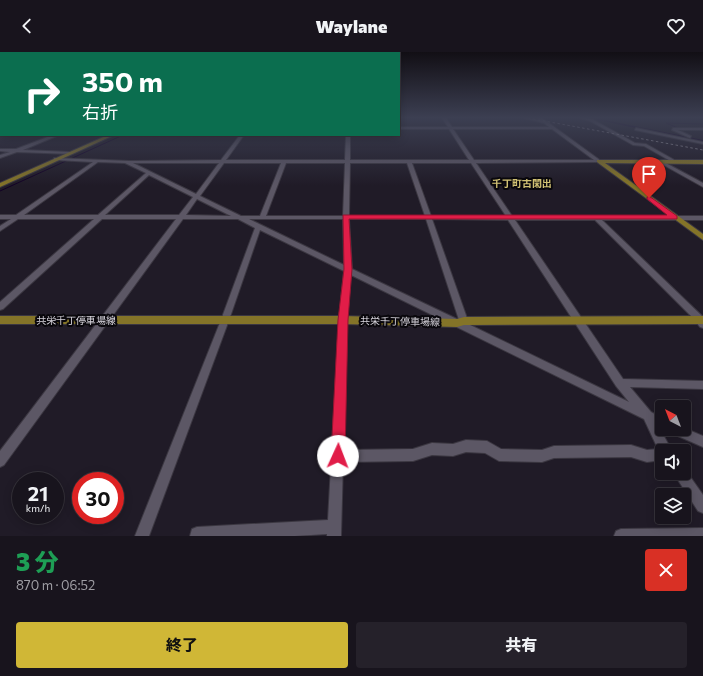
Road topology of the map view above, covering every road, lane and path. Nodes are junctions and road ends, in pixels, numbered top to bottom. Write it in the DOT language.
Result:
graph roads {
  1 [pos="42,141"];
  2 [pos="99,141"];
  3 [pos="238,141"];
  4 [pos="348,141"];
  5 [pos="459,141"];
  6 [pos="570,141"];
  7 [pos="628,141"];
  8 [pos="0,150"];
  9 [pos="16,150"];
  10 [pos="70,153"];
  11 [pos="0,157"];
  12 [pos="56,159"];
  13 [pos="97,161"];
  14 [pos="124,161"];
  15 [pos="223,161"];
  16 [pos="284,161"];
  17 [pos="347,161"];
  18 [pos="410,161"];
  19 [pos="473,161"];
  20 [pos="599,162"];
  21 [pos="662,162"];
  22 [pos="676,162"];
  23 [pos="703,162"];
  24 [pos="150,173"];
  25 [pos="0,185"];
  26 [pos="703,185"];
  27 [pos="196,197"];
  28 [pos="99,216"];
  29 [pos="235,216"];
  30 [pos="0,217"];
  31 [pos="17,217"];
  32 [pos="182,217"];
  33 [pos="262,217"];
  34 [pos="346,217"];
  35 [pos="427,217"];
  36 [pos="510,217"];
  37 [pos="596,217"];
  38 [pos="674,217"];
  39 [pos="703,218"];
  40 [pos="258,228"];
  41 [pos="0,229"];
  42 [pos="703,238"];
  43 [pos="348,269"];
  44 [pos="0,307"];
  45 [pos="0,320"];
  46 [pos="105,320"];
  47 [pos="225,320"];
  48 [pos="343,320"];
  49 [pos="578,320"];
  50 [pos="460,322"];
  51 [pos="702,322"];
  52 [pos="620,382"];
  53 [pos="703,385"];
  54 [pos="647,415"];
  55 [pos="655,419"];
  56 [pos="690,436"];
  57 [pos="703,442"];
  58 [pos="662,444"];
  59 [pos="655,455"];
  60 [pos="338,456"];
  61 [pos="0,461"];
  62 [pos="685,480"];
  63 [pos="703,506"];
  64 [pos="334,531"];
  65 [pos="703,535"];
  66 [pos="142,536"];
  67 [pos="197,536"];
  68 [pos="621,536"];
  1 -- 9 [label="street"];
  2 -- 10 [label="main road"];
  3 -- 15 [label="street"];
  4 -- 17 [label="street"];
  5 -- 19 [label="street"];
  6 -- 20 [label="street"];
  7 -- 22 [label="street"];
  8 -- 9 [label="street"];
  9 -- 10 [label="street"];
  9 -- 11 [label="street"];
  10 -- 12 [label="main road"];
  12 -- 13 [label="street"];
  12 -- 25 [label="main road"];
  13 -- 14 [label="street"];
  13 -- 31 [label="street"];
  14 -- 15 [label="street"];
  14 -- 24 [label="street"];
  15 -- 16 [label="street"];
  15 -- 27 [label="street"];
  16 -- 17 [label="street"];
  16 -- 33 [label="street"];
  17 -- 18 [label="street"];
  17 -- 34 [label="street"];
  18 -- 19 [label="street"];
  18 -- 35 [label="street"];
  19 -- 20 [label="street"];
  19 -- 36 [label="street"];
  20 -- 21 [label="main road"];
  20 -- 38 [label="main road"];
  21 -- 22 [label="main road"];
  21 -- 26 [label="street"];
  22 -- 23 [label="main road"];
  24 -- 27 [label="street"];
  24 -- 28 [label="street"];
  27 -- 29 [label="street"];
  27 -- 32 [label="street"];
  28 -- 31 [label="street"];
  28 -- 32 [label="street"];
  28 -- 44 [label="street"];
  29 -- 32 [label="street"];
  29 -- 33 [label="street"];
  29 -- 40 [label="street"];
  30 -- 31 [label="street"];
  31 -- 41 [label="street"];
  32 -- 46 [label="street"];
  33 -- 34 [label="street"];
  34 -- 35 [label="street"];
  34 -- 43 [label="street"];
  35 -- 36 [label="street"];
  35 -- 50 [label="street"];
  36 -- 37 [label="street"];
  36 -- 49 [label="street"];
  37 -- 38 [label="street"];
  37 -- 51 [label="street"];
  38 -- 39 [label="street"];
  38 -- 42 [label="main road"];
  40 -- 43 [label="street"];
  40 -- 47 [label="street"];
  43 -- 48 [label="street"];
  43 -- 50 [label="street"];
  45 -- 46 [label="main road, 共栄千丁停車場線"];
  46 -- 47 [label="main road, 共栄千丁停車場線"];
  46 -- 61 [label="street"];
  47 -- 48 [label="main road, 共栄千丁停車場線"];
  47 -- 66 [label="street"];
  48 -- 50 [label="main road, 共栄千丁停車場線"];
  48 -- 60 [label="street"];
  49 -- 50 [label="main road, 共栄千丁停車場線"];
  49 -- 51 [label="main road, 共栄千丁停車場線"];
  49 -- 52 [label="street"];
  50 -- 54 [label="street"];
  52 -- 53 [label="street"];
  52 -- 54 [label="street"];
  54 -- 55 [label="street"];
  54 -- 58 [label="street"];
  56 -- 57 [label="street"];
  59 -- 60 [label="street"];
  60 -- 64 [label="street"];
  62 -- 63 [label="street"];
  64 -- 67 [label="street"];
  65 -- 68 [label="street"];
}
